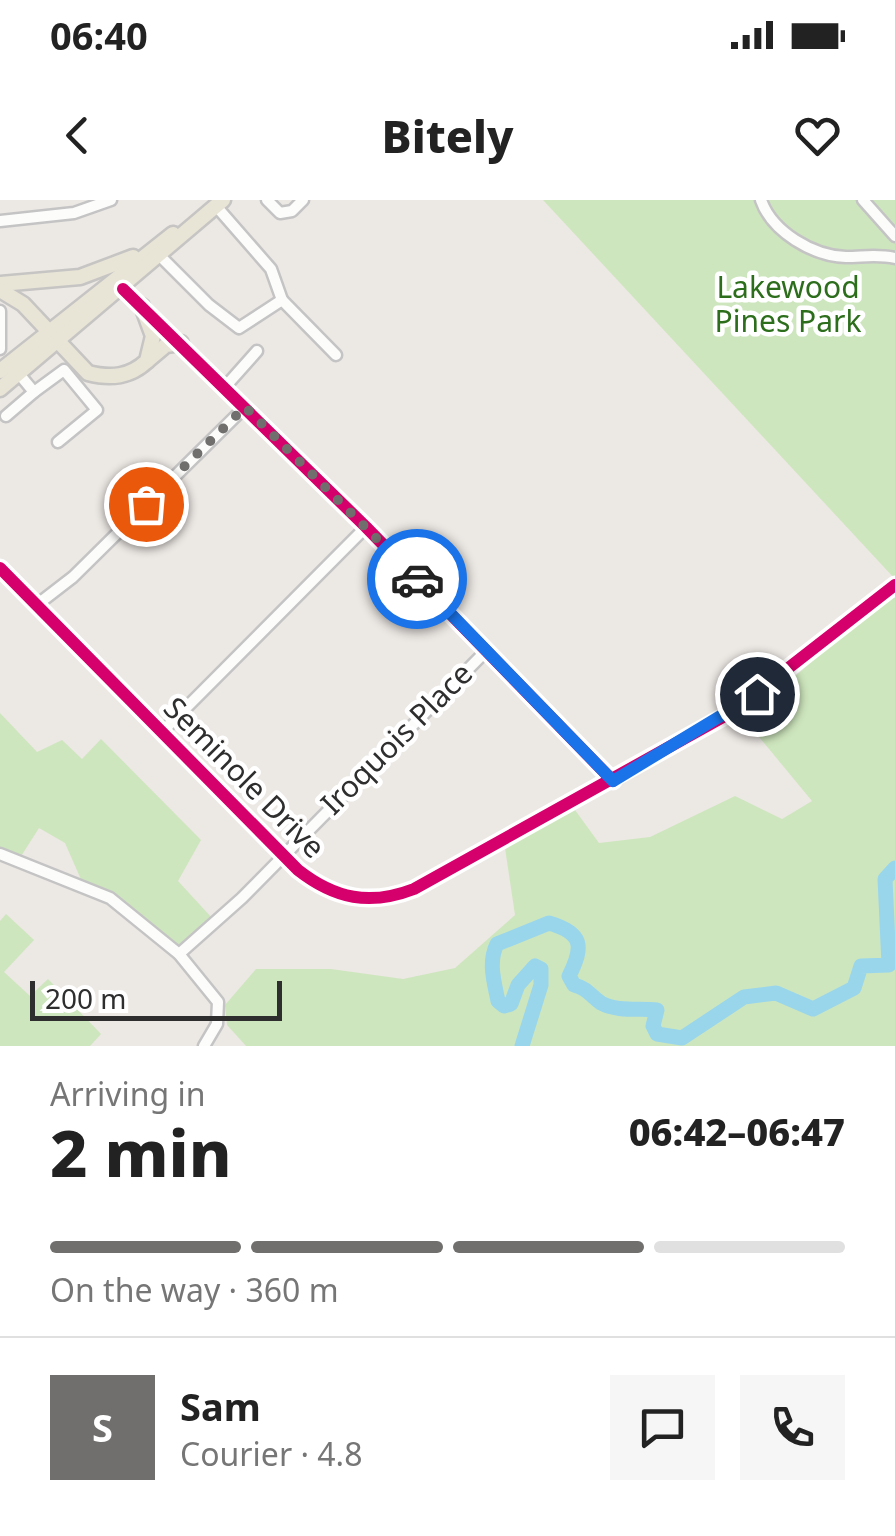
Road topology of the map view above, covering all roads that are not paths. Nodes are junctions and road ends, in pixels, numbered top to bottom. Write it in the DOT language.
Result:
graph roads {
  1 [pos="111,200"];
  2 [pos="303,200"];
  3 [pos="761,200"];
  4 [pos="863,200"];
  5 [pos="218,202"];
  6 [pos="272,202"];
  7 [pos="0,221"];
  8 [pos="895,236"];
  9 [pos="165,240"];
  10 [pos="160,256"];
  11 [pos="895,258"];
  12 [pos="0,287"];
  13 [pos="123,289"];
  14 [pos="282,300"];
  15 [pos="142,306"];
  16 [pos="0,311"];
  17 [pos="55,337"];
  18 [pos="181,343"];
  19 [pos="0,349"];
  20 [pos="256,352"];
  21 [pos="336,355"];
  22 [pos="147,360"];
  23 [pos="0,371"];
  24 [pos="19,374"];
  25 [pos="225,387"];
  26 [pos="0,390"];
  27 [pos="34,392"];
  28 [pos="245,407"];
  29 [pos="6,416"];
  30 [pos="58,442"];
  31 [pos="366,527"];
  32 [pos="0,568"];
  33 [pos="895,585"];
  34 [pos="38,604"];
  35 [pos="487,650"];
  36 [pos="162,732"];
  37 [pos="613,781"];
  38 [pos="0,854"];
  39 [pos="283,855"];
  40 [pos="179,954"];
  41 [pos="204,1046"];
  1 -- 7 [label="street"];
  2 -- 6 [label="street"];
  3 -- 11 [label="street"];
  4 -- 8 [label="street"];
  5 -- 9 [label="main road"];
  5 -- 10 [label="main road"];
  5 -- 14 [label="street"];
  9 -- 12 [label="main road"];
  9 -- 17 [label="main road"];
  10 -- 13 [label="main road"];
  10 -- 14 [label="street"];
  12 -- 17 [label="main road"];
  13 -- 15 [label="street"];
  13 -- 17 [label="main road"];
  14 -- 21 [label="street"];
  15 -- 18 [label="street"];
  15 -- 22 [label="main road"];
  16 -- 19 [label="street"];
  17 -- 22 [label="main road"];
  17 -- 23 [label="main road"];
  17 -- 24 [label="main road"];
  18 -- 22 [label="main road"];
  18 -- 25 [label="street"];
  20 -- 25 [label="street"];
  24 -- 26 [label="main road"];
  24 -- 27 [label="street"];
  25 -- 28 [label="street"];
  27 -- 29 [label="street"];
  27 -- 30 [label="street"];
  28 -- 31 [label="street"];
  28 -- 34 [label="street"];
  31 -- 35 [label="street"];
  31 -- 36 [label="street"];
  32 -- 34 [label="street, Seminole Drive"];
  33 -- 37 [label="street, Seminole Drive"];
  34 -- 36 [label="street, Seminole Drive"];
  35 -- 37 [label="street"];
  35 -- 39 [label="street, Iroquois Place"];
  36 -- 39 [label="street, Seminole Drive"];
  37 -- 39 [label="street, Seminole Drive"];
  38 -- 40 [label="street"];
  39 -- 40 [label="street, Iroquois Place"];
  40 -- 41 [label="street"];
}
